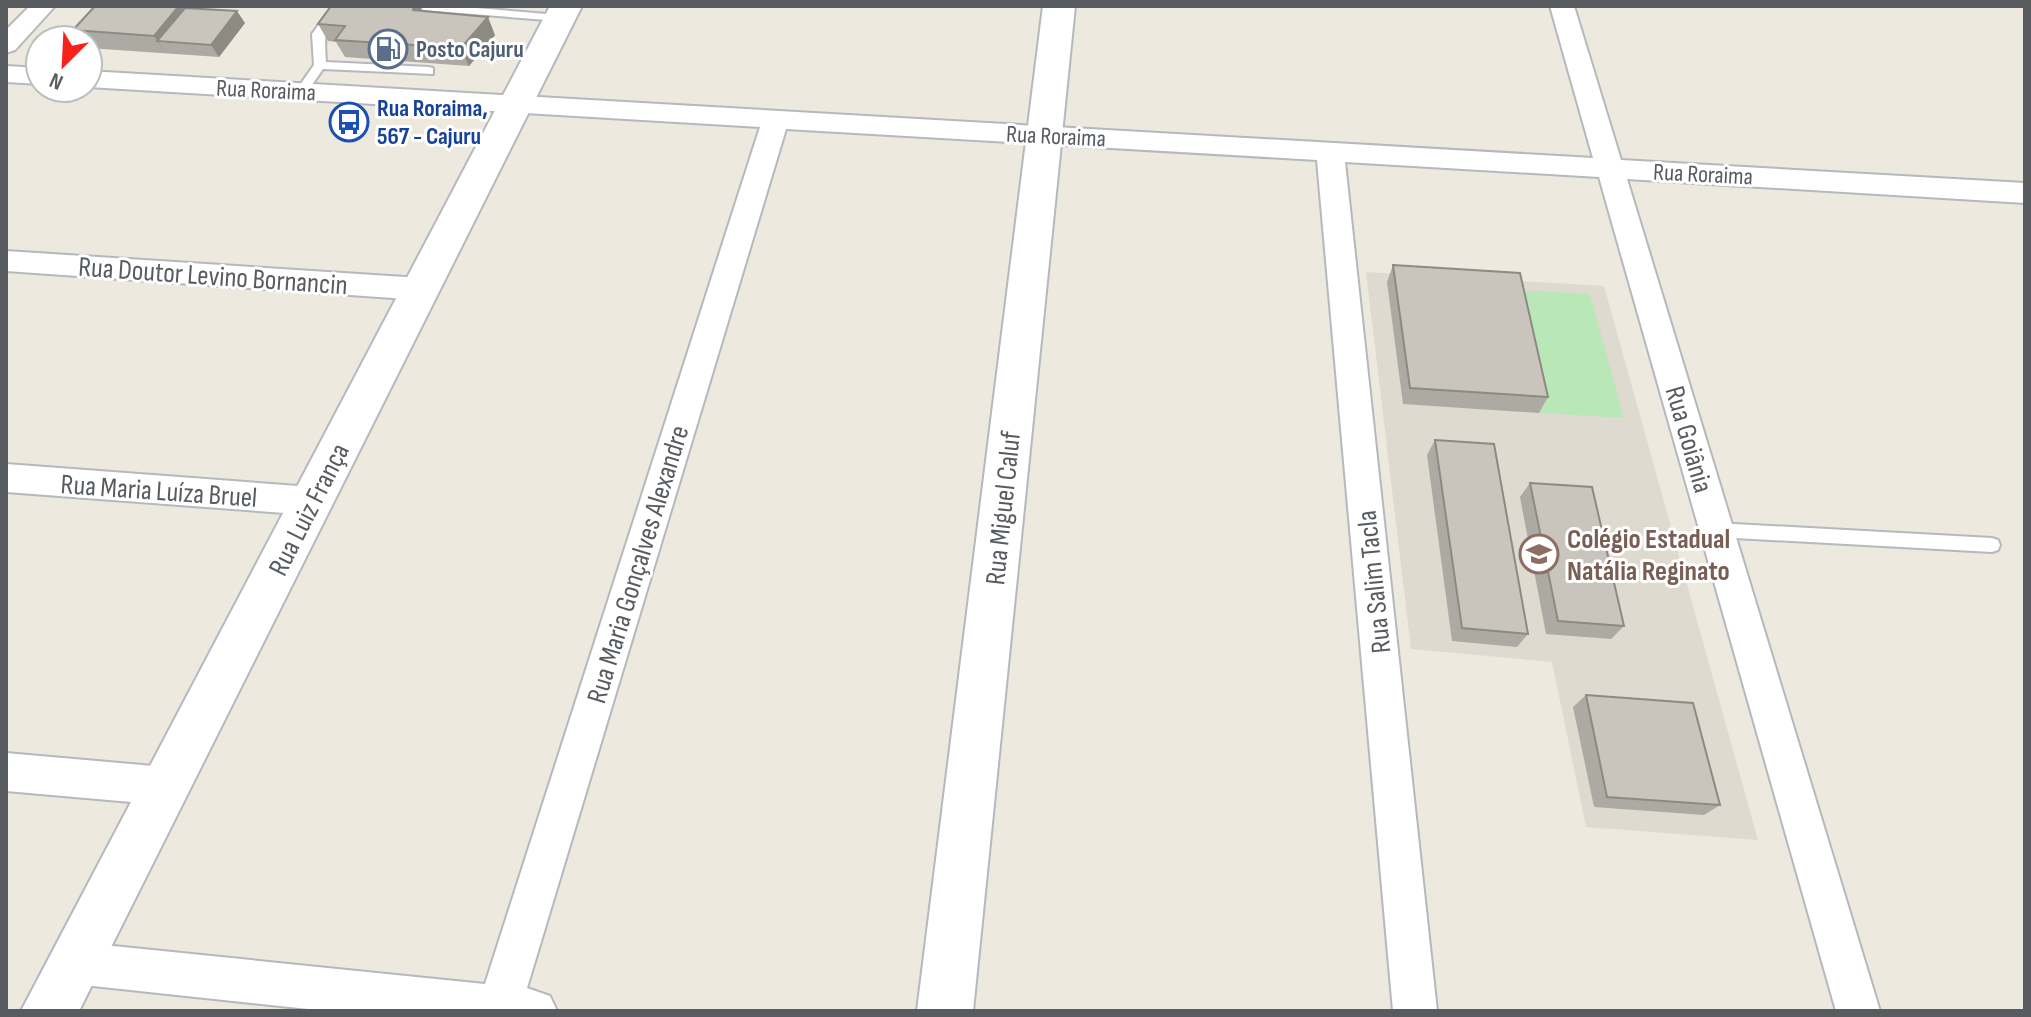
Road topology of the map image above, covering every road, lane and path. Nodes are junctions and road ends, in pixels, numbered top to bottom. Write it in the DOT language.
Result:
graph roads {
  1 [pos="43,6"];
  2 [pos="350,6"];
  3 [pos="410,6"];
  4 [pos="1059,6"];
  5 [pos="1562,6"];
  6 [pos="562,12"];
  7 [pos="6,45"];
  8 [pos="320,65"];
  9 [pos="104,80"];
  10 [pos="301,92"];
  11 [pos="412,99"];
  12 [pos="515,105"];
  13 [pos="775,120"];
  14 [pos="1045,136"];
  15 [pos="1330,153"];
  16 [pos="1610,169"];
  17 [pos="2025,193"];
  18 [pos="6,261"];
  19 [pos="421,289"];
  20 [pos="6,478"];
  21 [pos="312,501"];
  22 [pos="1716,530"];
  23 [pos="1992,545"];
  24 [pos="6,772"];
  25 [pos="165,786"];
  26 [pos="74,963"];
  27 [pos="518,1009"];
  28 [pos="49,1011"];
  29 [pos="945,1011"];
  30 [pos="1415,1011"];
  31 [pos="1858,1011"];
  1 -- 7 [label="street"];
  2 -- 8 [label="lane"];
  3 -- 6 [label="lane"];
  4 -- 14 [label="street, Rua Miguel Caluf"];
  5 -- 16 [label="street, Rua Goiânia"];
  6 -- 12 [label="street, Rua Luiz França"];
  8 -- 10 [label="lane"];
  8 -- 11 [label="lane"];
  9 -- 10 [label="street, Rua Roraima"];
  10 -- 11 [label="street, Rua Roraima"];
  11 -- 12 [label="street, Rua Roraima"];
  12 -- 13 [label="street, Rua Roraima"];
  12 -- 19 [label="street, Rua Luiz França"];
  13 -- 14 [label="street, Rua Roraima"];
  13 -- 27 [label="street, Rua Maria Gonçalves Alexandre"];
  14 -- 15 [label="street, Rua Roraima"];
  14 -- 29 [label="street, Rua Miguel Caluf"];
  15 -- 16 [label="street, Rua Roraima"];
  15 -- 30 [label="street, Rua Salim Tacla"];
  16 -- 17 [label="street, Rua Roraima"];
  16 -- 22 [label="street, Rua Goiânia"];
  18 -- 19 [label="street, Rua Doutor Levino Bornancin"];
  19 -- 21 [label="street, Rua Luiz França"];
  20 -- 21 [label="street, Rua Maria Luíza Bruel"];
  21 -- 25 [label="street, Rua Luiz França"];
  22 -- 23 [label="lane"];
  22 -- 31 [label="street, Rua Goiânia"];
  24 -- 25 [label="street"];
  25 -- 26 [label="street, Rua Luiz França"];
  26 -- 27 [label="street"];
  26 -- 28 [label="street, Rua Luiz França"];
}
